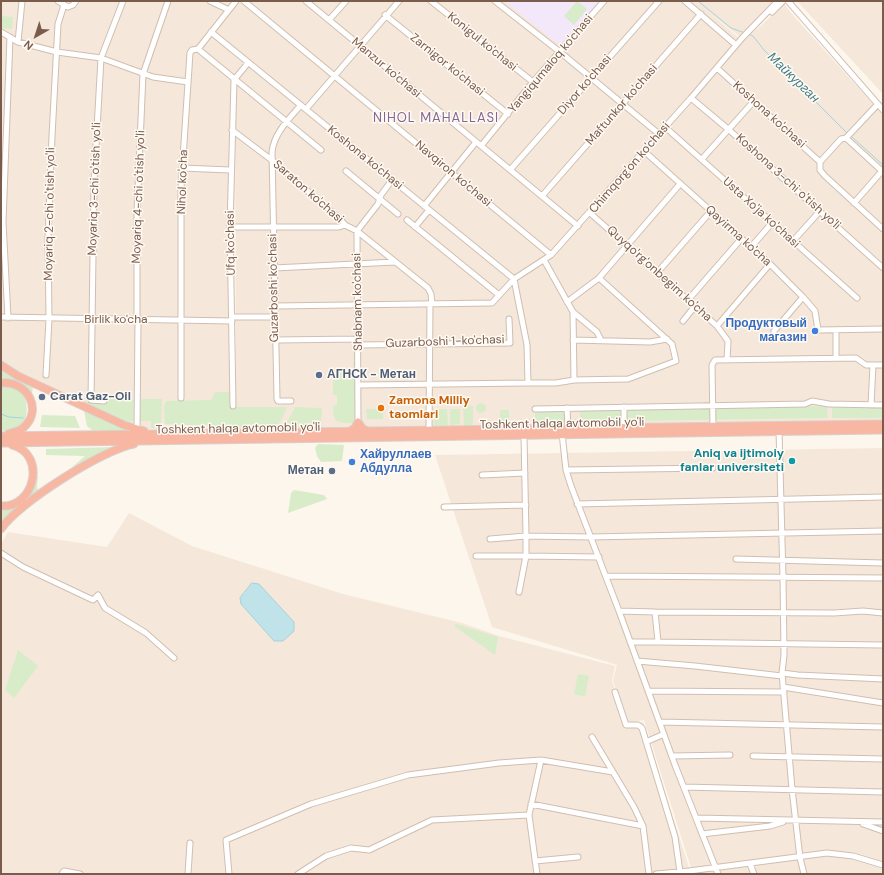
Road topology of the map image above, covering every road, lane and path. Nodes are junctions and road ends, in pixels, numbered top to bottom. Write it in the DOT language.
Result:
graph roads {
  1 [pos="22,1"];
  2 [pos="58,1"];
  3 [pos="76,1"];
  4 [pos="123,1"];
  5 [pos="168,1"];
  6 [pos="210,1"];
  7 [pos="236,1"];
  8 [pos="244,1"];
  9 [pos="306,1"];
  10 [pos="346,1"];
  11 [pos="399,1"];
  12 [pos="431,1"];
  13 [pos="495,1"];
  14 [pos="604,1"];
  15 [pos="659,1"];
  16 [pos="685,1"];
  17 [pos="778,1"];
  18 [pos="783,1"];
  19 [pos="788,1"];
  20 [pos="64,5"];
  21 [pos="229,10"];
  22 [pos="700,14"];
  23 [pos="385,16"];
  24 [pos="329,20"];
  25 [pos="758,24"];
  26 [pos="1,32"];
  27 [pos="211,32"];
  28 [pos="10,37"];
  29 [pos="18,42"];
  30 [pos="359,45"];
  31 [pos="736,45"];
  32 [pos="198,49"];
  33 [pos="57,52"];
  34 [pos="560,52"];
  35 [pos="101,58"];
  36 [pos="248,63"];
  37 [pos="717,68"];
  38 [pos="143,74"];
  39 [pos="334,76"];
  40 [pos="592,78"];
  41 [pos="234,80"];
  42 [pos="188,82"];
  43 [pos="533,82"];
  44 [pos="691,98"];
  45 [pos="754,102"];
  46 [pos="623,104"];
  47 [pos="878,104"];
  48 [pos="301,105"];
  49 [pos="306,109"];
  50 [pos="883,110"];
  51 [pos="508,114"];
  52 [pos="287,122"];
  53 [pos="665,127"];
  54 [pos="728,129"];
  55 [pos="232,130"];
  56 [pos="659,134"];
  57 [pos="848,135"];
  58 [pos="476,142"];
  59 [pos="481,146"];
  60 [pos="321,150"];
  61 [pos="644,151"];
  62 [pos="702,159"];
  63 [pos="273,161"];
  64 [pos="820,162"];
  65 [pos="182,168"];
  66 [pos="230,170"];
  67 [pos="510,170"];
  68 [pos="346,171"];
  69 [pos="882,172"];
  70 [pos="451,173"];
  71 [pos="392,180"];
  72 [pos="680,184"];
  73 [pos="542,196"];
  74 [pos="380,199"];
  75 [pos="854,202"];
  76 [pos="427,208"];
  77 [pos="711,211"];
  78 [pos="820,211"];
  79 [pos="590,213"];
  80 [pos="398,214"];
  81 [pos="407,220"];
  82 [pos="772,223"];
  83 [pos="345,226"];
  84 [pos="578,226"];
  85 [pos="230,227"];
  86 [pos="415,227"];
  87 [pos="273,228"];
  88 [pos="883,229"];
  89 [pos="357,231"];
  90 [pos="741,239"];
  91 [pos="793,241"];
  92 [pos="627,247"];
  93 [pos="751,247"];
  94 [pos="551,255"];
  95 [pos="544,260"];
  96 [pos="395,262"];
  97 [pos="770,264"];
  98 [pos="357,265"];
  99 [pos="274,268"];
  100 [pos="883,268"];
  101 [pos="657,273"];
  102 [pos="599,278"];
  103 [pos="514,279"];
  104 [pos="499,295"];
  105 [pos="803,297"];
  106 [pos="857,298"];
  107 [pos="688,300"];
  108 [pos="567,302"];
  109 [pos="431,304"];
  110 [pos="358,305"];
  111 [pos="275,306"];
  112 [pos="695,306"];
  113 [pos="573,312"];
  114 [pos="1,317"];
  115 [pos="275,317"];
  116 [pos="8,318"];
  117 [pos="49,319"];
  118 [pos="232,319"];
  119 [pos="509,319"];
  120 [pos="93,320"];
  121 [pos="137,320"];
  122 [pos="182,320"];
  123 [pos="683,321"];
  124 [pos="717,326"];
  125 [pos="883,329"];
  126 [pos="836,330"];
  127 [pos="774,331"];
  128 [pos="667,339"];
  129 [pos="276,340"];
  130 [pos="573,340"];
  131 [pos="601,340"];
  132 [pos="359,342"];
  133 [pos="430,344"];
  134 [pos="836,358"];
  135 [pos="727,360"];
  136 [pos="1,365"];
  137 [pos="873,365"];
  138 [pos="883,365"];
  139 [pos="46,375"];
  140 [pos="574,380"];
  141 [pos="1,383"];
  142 [pos="528,383"];
  143 [pos="430,384"];
  144 [pos="359,385"];
  145 [pos="181,398"];
  146 [pos="104,401"];
  147 [pos="291,401"];
  148 [pos="871,404"];
  149 [pos="883,405"];
  150 [pos="233,406"];
  151 [pos="711,406"];
  152 [pos="624,407"];
  153 [pos="535,408"];
  154 [pos="567,408"];
  155 [pos="358,422"];
  156 [pos="883,424"];
  157 [pos="712,426"];
  158 [pos="624,427"];
  159 [pos="137,430"];
  160 [pos="564,430"];
  161 [pos="883,430"];
  162 [pos="349,431"];
  163 [pos="367,431"];
  164 [pos="779,431"];
  165 [pos="432,432"];
  166 [pos="199,433"];
  167 [pos="156,434"];
  168 [pos="524,436"];
  169 [pos="2,440"];
  170 [pos="153,442"];
  171 [pos="199,442"];
  172 [pos="713,468"];
  173 [pos="566,470"];
  174 [pos="525,473"];
  175 [pos="482,475"];
  176 [pos="883,498"];
  177 [pos="780,500"];
  178 [pos="577,504"];
  179 [pos="526,505"];
  180 [pos="1,506"];
  181 [pos="444,507"];
  182 [pos="1,529"];
  183 [pos="883,531"];
  184 [pos="782,532"];
  185 [pos="526,536"];
  186 [pos="591,537"];
  187 [pos="490,539"];
  188 [pos="1,553"];
  189 [pos="476,556"];
  190 [pos="526,556"];
  191 [pos="599,557"];
  192 [pos="736,559"];
  193 [pos="782,561"];
  194 [pos="883,563"];
  195 [pos="606,576"];
  196 [pos="784,576"];
  197 [pos="883,578"];
  198 [pos="519,592"];
  199 [pos="619,611"];
  200 [pos="783,611"];
  201 [pos="655,612"];
  202 [pos="883,613"];
  203 [pos="630,642"];
  204 [pos="658,642"];
  205 [pos="784,644"];
  206 [pos="883,645"];
  207 [pos="174,658"];
  208 [pos="637,661"];
  209 [pos="782,675"];
  210 [pos="883,679"];
  211 [pos="784,690"];
  212 [pos="648,691"];
  213 [pos="615,692"];
  214 [pos="883,703"];
  215 [pos="660,722"];
  216 [pos="786,725"];
  217 [pos="883,727"];
  218 [pos="664,734"];
  219 [pos="592,737"];
  220 [pos="646,742"];
  221 [pos="730,755"];
  222 [pos="672,756"];
  223 [pos="752,756"];
  224 [pos="789,757"];
  225 [pos="883,758"];
  226 [pos="541,760"];
  227 [pos="613,772"];
  228 [pos="684,787"];
  229 [pos="792,789"];
  230 [pos="883,792"];
  231 [pos="531,804"];
  232 [pos="529,815"];
  233 [pos="696,818"];
  234 [pos="784,821"];
  235 [pos="796,821"];
  236 [pos="859,822"];
  237 [pos="883,822"];
  238 [pos="643,826"];
  239 [pos="883,831"];
  240 [pos="702,834"];
  241 [pos="190,843"];
  242 [pos="578,857"];
  243 [pos="800,858"];
  244 [pos="535,861"];
  245 [pos="750,864"];
  246 [pos="883,866"];
  247 [pos="716,868"];
  248 [pos="680,872"];
  249 [pos="689,872"];
  250 [pos="62,874"];
  251 [pos="80,874"];
  252 [pos="188,874"];
  253 [pos="229,874"];
  254 [pos="298,874"];
  255 [pos="537,874"];
  256 [pos="649,874"];
  257 [pos="656,874"];
  258 [pos="718,874"];
  259 [pos="754,874"];
  260 [pos="804,874"];
  1 -- 29 [label="street"];
  2 -- 20 [label="street"];
  3 -- 20 [label="street"];
  4 -- 35 [label="street, Moyariq 3-chi o'tish yo'li"];
  5 -- 38 [label="street, Moyariq 4-chi o'tish yo'li"];
  6 -- 21 [label="street"];
  7 -- 21 [label="street"];
  8 -- 39 [label="street, Navqiron ko'chasi"];
  9 -- 24 [label="street, Manzur ko'chasi"];
  10 -- 24 [label="street"];
  11 -- 23 [label="street"];
  12 -- 43 [label="street, Konigul ko'chasi"];
  13 -- 34 [label="street"];
  14 -- 34 [label="street, Yangiqumaloq ko'chasi"];
  15 -- 40 [label="street, Diyor ko'chasi"];
  16 -- 22 [label="street"];
  17 -- 25 [label="street"];
  18 -- 25 [label="street"];
  19 -- 47 [label="street"];
  20 -- 33 [label="street, Moyariq 2-chi o'tish yo'li"];
  21 -- 27 [label="street"];
  22 -- 31 [label="street"];
  22 -- 46 [label="street, Maftunkor ko'chasi"];
  23 -- 30 [label="street"];
  23 -- 51 [label="street, Zarnigor ko'chasi"];
  24 -- 30 [label="street, Manzur ko'chasi"];
  25 -- 31 [label="street, Chimqorg'on ko'chasi"];
  26 -- 28 [label="street"];
  27 -- 32 [label="street"];
  27 -- 36 [label="street, Koshona ko'chasi"];
  28 -- 29 [label="street"];
  28 -- 116 [label="street"];
  29 -- 33 [label="street"];
  30 -- 39 [label="street"];
  30 -- 58 [label="street, Manzur ko'chasi"];
  31 -- 37 [label="street, Chimqorg'on ko'chasi"];
  32 -- 41 [label="street"];
  32 -- 42 [label="street, Nihol ko'cha"];
  33 -- 35 [label="street"];
  33 -- 117 [label="street, Moyariq 2-chi o'tish yo'li"];
  34 -- 40 [label="street"];
  34 -- 43 [label="street, Yangiqumaloq ko'chasi"];
  35 -- 38 [label="street"];
  35 -- 120 [label="street, Moyariq 3-chi o'tish yo'li"];
  36 -- 41 [label="street"];
  36 -- 48 [label="street, Koshona ko'chasi"];
  37 -- 44 [label="street, Chimqorg'on ko'chasi"];
  37 -- 45 [label="street, Koshona ko'chasi"];
  38 -- 42 [label="street"];
  38 -- 121 [label="street, Moyariq 4-chi o'tish yo'li"];
  39 -- 49 [label="street"];
  39 -- 70 [label="street, Navqiron ko'chasi"];
  40 -- 46 [label="street"];
  40 -- 67 [label="street, Diyor ko'chasi"];
  41 -- 52 [label="street"];
  41 -- 55 [label="street, Ufq ko'chasi"];
  42 -- 65 [label="street, Nihol ko'cha"];
  43 -- 51 [label="street, Yangiqumaloq ko'chasi"];
  44 -- 53 [label="street, Chimqorg'on ko'chasi"];
  44 -- 54 [label="street, Koshona 3-chi o'tish yo'li"];
  45 -- 54 [label="street"];
  45 -- 64 [label="street, Koshona ko'chasi"];
  46 -- 56 [label="street"];
  46 -- 73 [label="street, Maftunkor ko'chasi"];
  47 -- 50 [label="street"];
  47 -- 57 [label="street"];
  48 -- 49 [label="street, Koshona ko'chasi"];
  48 -- 52 [label="street"];
  49 -- 71 [label="street, Koshona ko'chasi"];
  51 -- 59 [label="street, Yangiqumaloq ko'chasi"];
  52 -- 60 [label="street"];
  52 -- 63 [label="street"];
  53 -- 56 [label="street, Chimqorg'on ko'chasi"];
  53 -- 62 [label="street, Usta Xo'ja ko'chasi"];
  54 -- 62 [label="street"];
  54 -- 78 [label="street, Koshona 3-chi o'tish yo'li"];
  55 -- 63 [label="street, Saraton ko'chasi"];
  55 -- 66 [label="street, Ufq ko'chasi"];
  56 -- 61 [label="street, Chimqorg'on ko'chasi"];
  57 -- 64 [label="street"];
  57 -- 69 [label="street"];
  58 -- 59 [label="street, Manzur ko'chasi"];
  58 -- 70 [label="street"];
  59 -- 67 [label="street, Manzur ko'chasi"];
  61 -- 72 [label="street, Qayirma ko'cha"];
  61 -- 79 [label="street, Chimqorg'on ko'chasi"];
  62 -- 82 [label="street, Usta Xo'ja ko'chasi"];
  63 -- 83 [label="street, Saraton ko'chasi"];
  63 -- 87 [label="street, Guzarboshi ko'chasi"];
  64 -- 75 [label="street, Koshona ko'chasi"];
  65 -- 66 [label="street"];
  65 -- 122 [label="street, Nihol ko'cha"];
  66 -- 85 [label="street, Ufq ko'chasi"];
  67 -- 73 [label="street, Manzur ko'chasi"];
  68 -- 74 [label="street"];
  69 -- 75 [label="street"];
  70 -- 76 [label="street"];
  70 -- 94 [label="street, Navqiron ko'chasi"];
  71 -- 74 [label="street"];
  71 -- 76 [label="street, Koshona ko'chasi"];
  72 -- 77 [label="street, Qayirma ko'cha"];
  72 -- 92 [label="street"];
  73 -- 84 [label="street, Manzur ko'chasi"];
  74 -- 80 [label="street"];
  74 -- 89 [label="street"];
  75 -- 88 [label="street, Koshona ko'chasi"];
  76 -- 86 [label="street"];
  76 -- 103 [label="street, Koshona ko'chasi"];
  77 -- 90 [label="street, Qayirma ko'cha"];
  77 -- 101 [label="street"];
  78 -- 91 [label="street"];
  78 -- 100 [label="street, Koshona 3-chi o'tish yo'li"];
  79 -- 84 [label="street, Chimqorg'on ko'chasi"];
  79 -- 92 [label="street, Quyqo'rg'onbegim ko'cha"];
  81 -- 86 [label="street"];
  82 -- 91 [label="street, Usta Xo'ja ko'chasi"];
  82 -- 93 [label="street"];
  83 -- 87 [label="street"];
  83 -- 89 [label="street, Saraton ko'chasi"];
  84 -- 94 [label="street, Chimqorg'on ko'chasi"];
  85 -- 87 [label="street"];
  85 -- 118 [label="street, Ufq ko'chasi"];
  86 -- 104 [label="street"];
  87 -- 99 [label="street, Guzarboshi ko'chasi"];
  89 -- 96 [label="street, Saraton ko'chasi"];
  89 -- 98 [label="street, Shabnam ko'chasi"];
  90 -- 93 [label="street, Qayirma ko'cha"];
  90 -- 107 [label="street"];
  91 -- 106 [label="street, Usta Xo'ja ko'chasi"];
  92 -- 101 [label="street, Quyqo'rg'onbegim ko'cha"];
  92 -- 102 [label="street"];
  93 -- 97 [label="street, Qayirma ko'cha"];
  94 -- 95 [label="street, Chimqorg'on ko'chasi"];
  95 -- 103 [label="street, Chimqorg'on ko'chasi"];
  95 -- 108 [label="street"];
  96 -- 98 [label="street"];
  96 -- 109 [label="street, Saraton ko'chasi"];
  97 -- 105 [label="street, Qayirma ko'cha"];
  97 -- 124 [label="street"];
  98 -- 99 [label="street"];
  98 -- 110 [label="street, Shabnam ko'chasi"];
  99 -- 111 [label="street, Guzarboshi ko'chasi"];
  101 -- 107 [label="street, Quyqo'rg'onbegim ko'cha"];
  102 -- 108 [label="street"];
  102 -- 128 [label="street"];
  103 -- 104 [label="street, Chimqorg'on ko'chasi"];
  103 -- 142 [label="street"];
  104 -- 109 [label="street, Chimqorg'on ko'chasi"];
  105 -- 126 [label="street, Qayirma ko'cha"];
  105 -- 127 [label="street"];
  107 -- 112 [label="street, Quyqo'rg'onbegim ko'cha"];
  108 -- 113 [label="street"];
  109 -- 110 [label="street, Chimqorg'on ko'chasi"];
  109 -- 133 [label="street"];
  110 -- 111 [label="street, Chimqorg'on ko'chasi"];
  110 -- 132 [label="street, Shabnam ko'chasi"];
  111 -- 115 [label="street, Guzarboshi ko'chasi"];
  112 -- 123 [label="street"];
  112 -- 124 [label="street, Quyqo'rg'onbegim ko'cha"];
  113 -- 130 [label="street"];
  113 -- 131 [label="street"];
  114 -- 116 [label="street, Birlik ko'cha"];
  115 -- 118 [label="street, Birlik ko'cha"];
  115 -- 129 [label="street, Guzarboshi ko'chasi"];
  116 -- 117 [label="street, Birlik ko'cha"];
  117 -- 120 [label="street, Birlik ko'cha"];
  117 -- 139 [label="street, Moyariq 2-chi o'tish yo'li"];
  118 -- 122 [label="street, Birlik ko'cha"];
  118 -- 150 [label="street, Ufq ko'chasi"];
  119 -- 133 [label="street, Guzarboshi 1-ko'chasi"];
  120 -- 121 [label="street, Birlik ko'cha"];
  120 -- 146 [label="street, Moyariq 3-chi o'tish yo'li"];
  121 -- 122 [label="street, Birlik ko'cha"];
  121 -- 159 [label="street, Moyariq 4-chi o'tish yo'li"];
  122 -- 145 [label="street, Nihol ko'cha"];
  124 -- 135 [label="street, Quyqo'rg'onbegim ko'cha"];
  125 -- 126 [label="street"];
  126 -- 134 [label="street"];
  128 -- 131 [label="street"];
  128 -- 140 [label="street"];
  129 -- 132 [label="street, Guzarboshi 1-ko'chasi"];
  129 -- 147 [label="street, Guzarboshi ko'chasi"];
  130 -- 131 [label="street"];
  130 -- 140 [label="street"];
  132 -- 133 [label="street, Guzarboshi 1-ko'chasi"];
  132 -- 144 [label="street, Shabnam ko'chasi"];
  133 -- 143 [label="street"];
  134 -- 135 [label="street"];
  134 -- 137 [label="street"];
  135 -- 151 [label="street"];
  136 -- 159 [label="highway"];
  137 -- 138 [label="street"];
  137 -- 148 [label="street"];
  140 -- 142 [label="street"];
  141 -- 169 [label="highway"];
  142 -- 143 [label="street"];
  143 -- 144 [label="street"];
  143 -- 165 [label="street"];
  144 -- 155 [label="street, Shabnam ko'chasi"];
  148 -- 149 [label="street"];
  148 -- 151 [label="street"];
  151 -- 152 [label="street"];
  151 -- 157 [label="street"];
  152 -- 154 [label="street"];
  152 -- 158 [label="street"];
  153 -- 154 [label="street"];
  154 -- 160 [label="street"];
  155 -- 162 [label="highway"];
  155 -- 163 [label="highway"];
  156 -- 157 [label="highway, Toshkent halqa avtomobil yo'li"];
  157 -- 158 [label="highway, Toshkent halqa avtomobil yo'li"];
  158 -- 160 [label="highway, Toshkent halqa avtomobil yo'li"];
  159 -- 167 [label="highway"];
  160 -- 164 [label="highway, Toshkent halqa avtomobil yo'li"];
  160 -- 165 [label="highway, Toshkent halqa avtomobil yo'li"];
  160 -- 168 [label="highway, Toshkent halqa avtomobil yo'li"];
  160 -- 173 [label="street"];
  161 -- 164 [label="highway, Toshkent halqa avtomobil yo'li"];
  162 -- 163 [label="highway, Toshkent halqa avtomobil yo'li"];
  162 -- 166 [label="highway, Toshkent halqa avtomobil yo'li"];
  163 -- 165 [label="highway, Toshkent halqa avtomobil yo'li"];
  164 -- 177 [label="street"];
  165 -- 168 [label="highway, Toshkent halqa avtomobil yo'li"];
  165 -- 171 [label="highway, Toshkent halqa avtomobil yo'li"];
  166 -- 167 [label="highway, Toshkent halqa avtomobil yo'li"];
  166 -- 171 [label="highway"];
  167 -- 169 [label="highway, Toshkent halqa avtomobil yo'li"];
  168 -- 174 [label="street"];
  169 -- 170 [label="highway, Toshkent halqa avtomobil yo'li"];
  169 -- 180 [label="highway"];
  170 -- 171 [label="highway, Toshkent halqa avtomobil yo'li"];
  170 -- 182 [label="highway"];
  172 -- 173 [label="street"];
  173 -- 178 [label="street"];
  174 -- 175 [label="street"];
  174 -- 179 [label="street"];
  176 -- 177 [label="street"];
  177 -- 178 [label="street"];
  177 -- 184 [label="street"];
  178 -- 186 [label="street"];
  179 -- 181 [label="street"];
  179 -- 185 [label="street"];
  183 -- 184 [label="street"];
  184 -- 186 [label="street"];
  184 -- 193 [label="street"];
  185 -- 186 [label="street"];
  185 -- 187 [label="street"];
  185 -- 190 [label="street"];
  186 -- 191 [label="street"];
  188 -- 207 [label="street"];
  189 -- 190 [label="street"];
  190 -- 191 [label="street"];
  190 -- 198 [label="street"];
  191 -- 195 [label="street"];
  192 -- 193 [label="street"];
  193 -- 194 [label="street"];
  193 -- 196 [label="street"];
  195 -- 196 [label="street"];
  195 -- 199 [label="street"];
  196 -- 197 [label="street"];
  196 -- 200 [label="street"];
  199 -- 201 [label="street"];
  199 -- 203 [label="street"];
  200 -- 201 [label="street"];
  200 -- 202 [label="street"];
  200 -- 205 [label="street"];
  201 -- 204 [label="street"];
  203 -- 204 [label="street"];
  203 -- 208 [label="street"];
  204 -- 205 [label="street"];
  205 -- 206 [label="street"];
  205 -- 209 [label="street"];
  208 -- 209 [label="street"];
  208 -- 212 [label="street"];
  209 -- 210 [label="street"];
  209 -- 211 [label="street"];
  211 -- 212 [label="street"];
  211 -- 214 [label="street"];
  211 -- 216 [label="street"];
  212 -- 215 [label="street"];
  213 -- 220 [label="street"];
  215 -- 216 [label="street"];
  215 -- 218 [label="street"];
  216 -- 217 [label="street"];
  216 -- 224 [label="street"];
  218 -- 220 [label="street"];
  218 -- 222 [label="street"];
  219 -- 227 [label="street"];
  220 -- 248 [label="street"];
  221 -- 222 [label="street"];
  222 -- 228 [label="street"];
  223 -- 224 [label="street"];
  224 -- 225 [label="street"];
  224 -- 229 [label="street"];
  226 -- 227 [label="street"];
  226 -- 231 [label="street"];
  226 -- 253 [label="street"];
  227 -- 238 [label="street"];
  228 -- 229 [label="street"];
  228 -- 233 [label="street"];
  229 -- 230 [label="street"];
  229 -- 235 [label="street"];
  231 -- 232 [label="street"];
  231 -- 238 [label="street"];
  232 -- 244 [label="street"];
  232 -- 254 [label="street"];
  233 -- 234 [label="street"];
  233 -- 240 [label="street"];
  234 -- 235 [label="street"];
  234 -- 240 [label="street"];
  235 -- 236 [label="street"];
  235 -- 243 [label="street"];
  236 -- 237 [label="street"];
  236 -- 239 [label="street"];
  238 -- 256 [label="street"];
  240 -- 247 [label="street"];
  241 -- 252 [label="street"];
  242 -- 244 [label="street"];
  243 -- 245 [label="street"];
  243 -- 246 [label="street"];
  243 -- 260 [label="street"];
  244 -- 255 [label="street"];
  245 -- 247 [label="street"];
  245 -- 259 [label="street"];
  247 -- 249 [label="street"];
  247 -- 258 [label="street"];
  248 -- 249 [label="street"];
  248 -- 257 [label="street"];
  250 -- 251 [label="street"];
}
